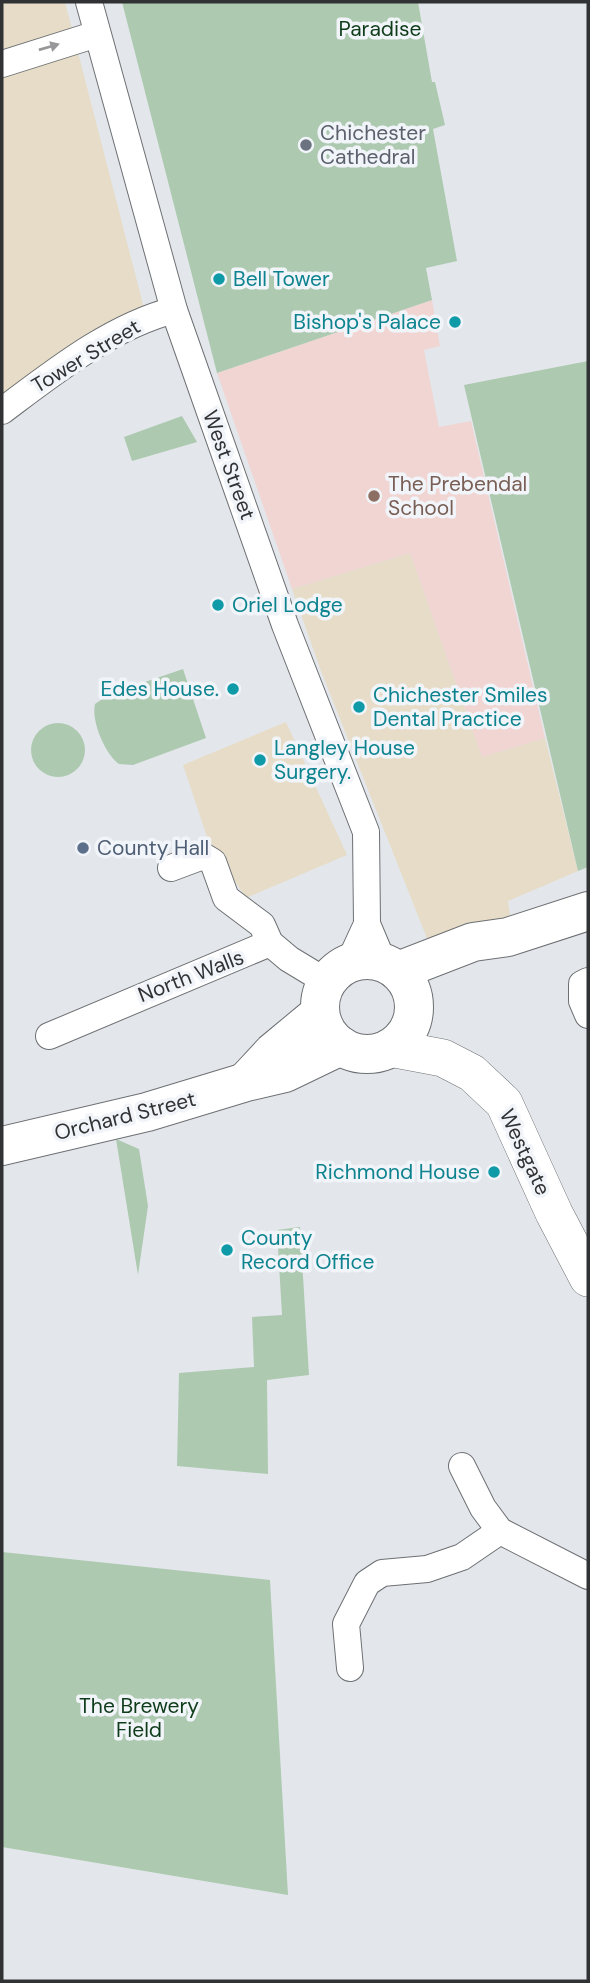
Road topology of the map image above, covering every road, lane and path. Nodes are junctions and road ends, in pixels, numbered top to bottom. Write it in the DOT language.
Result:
graph roads {
  1 [pos="89,2"];
  2 [pos="97,34"];
  3 [pos="2,64"];
  4 [pos="174,310"];
  5 [pos="2,411"];
  6 [pos="171,867"];
  7 [pos="582,910"];
  8 [pos="270,943"];
  9 [pos="588,981"];
  10 [pos="374,995"];
  11 [pos="588,1016"];
  12 [pos="49,1036"];
  13 [pos="246,1082"];
  14 [pos="2,1146"];
  15 [pos="588,1278"];
  16 [pos="462,1466"];
  17 [pos="500,1531"];
  18 [pos="588,1576"];
  19 [pos="350,1668"];
  1 -- 2 [label="street, West Street"];
  3 -- 2 [label="street, one-way"];
  2 -- 4 [label="street, West Street"];
  4 -- 5 [label="street, Tower Street"];
  4 -- 10 [label="street, West Street"];
  6 -- 8 [label="street"];
  7 -- 10 [label="main road"];
  8 -- 10 [label="street, North Walls"];
  8 -- 12 [label="street, North Walls"];
  9 -- 11 [label="street"];
  10 -- 13 [label="main road"];
  10 -- 13 [label="main road, Orchard Street"];
  10 -- 15 [label="street, Westgate"];
  13 -- 14 [label="main road, Orchard Street"];
  16 -- 17 [label="street"];
  17 -- 18 [label="street"];
  17 -- 19 [label="street"];
}
